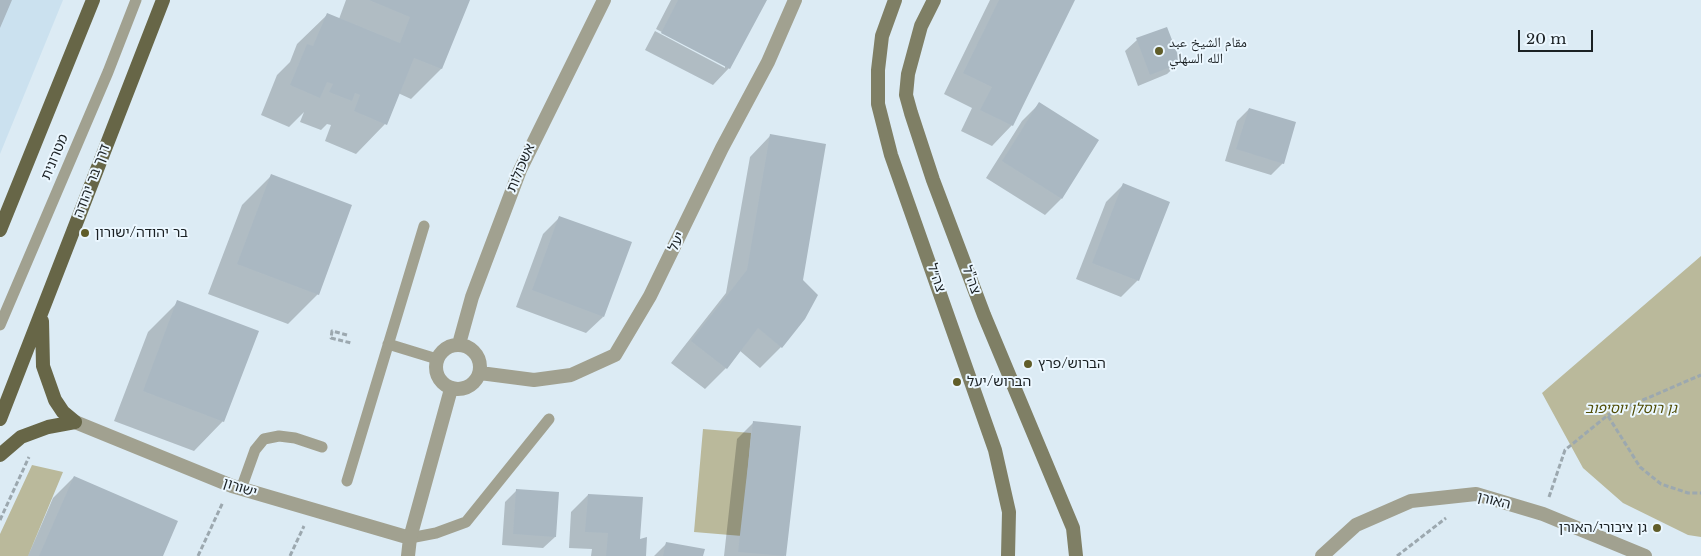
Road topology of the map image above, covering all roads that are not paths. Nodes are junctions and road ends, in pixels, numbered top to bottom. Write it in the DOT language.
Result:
graph roads {
  1 [pos="93,0"];
  2 [pos="136,0"];
  3 [pos="163,0"];
  4 [pos="604,0"];
  5 [pos="795,0"];
  6 [pos="895,0"];
  7 [pos="934,0"];
  8 [pos="424,226"];
  9 [pos="0,230"];
  10 [pos="42,309"];
  11 [pos="0,325"];
  12 [pos="388,344"];
  13 [pos="459,344"];
  14 [pos="437,359"];
  15 [pos="480,373"];
  16 [pos="451,389"];
  17 [pos="0,419"];
  18 [pos="549,419"];
  19 [pos="75,422"];
  20 [pos="322,447"];
  21 [pos="0,455"];
  22 [pos="347,481"];
  23 [pos="236,487"];
  24 [pos="410,538"];
  25 [pos="1624,552"];
  26 [pos="408,556"];
  27 [pos="1008,556"];
  28 [pos="1076,556"];
  29 [pos="1322,556"];
  30 [pos="1645,556"];
  1 -- 9 [label="main road"];
  2 -- 11 [label="lane, מטרונית"];
  3 -- 10 [label="main road, דרך בר יהודה"];
  4 -- 13 [label="street, אשכולות"];
  5 -- 15 [label="street, יעל"];
  6 -- 27 [label="main road, צה״ל"];
  7 -- 28 [label="main road, צה\"ל"];
  8 -- 12 [label="lane"];
  10 -- 17 [label="main road, דרך בר יהודה"];
  10 -- 19 [label="main road"];
  12 -- 14 [label="lane"];
  12 -- 22 [label="lane"];
  13 -- 14 [label="street"];
  13 -- 15 [label="street"];
  14 -- 16 [label="street"];
  15 -- 16 [label="street"];
  16 -- 24 [label="street"];
  18 -- 24 [label="lane"];
  19 -- 21 [label="main road"];
  19 -- 23 [label="street, ישורון"];
  20 -- 23 [label="lane"];
  23 -- 24 [label="street, ישורון"];
  24 -- 26 [label="street"];
  25 -- 29 [label="street, האורן"];
  25 -- 30 [label="street, האורן"];
}
